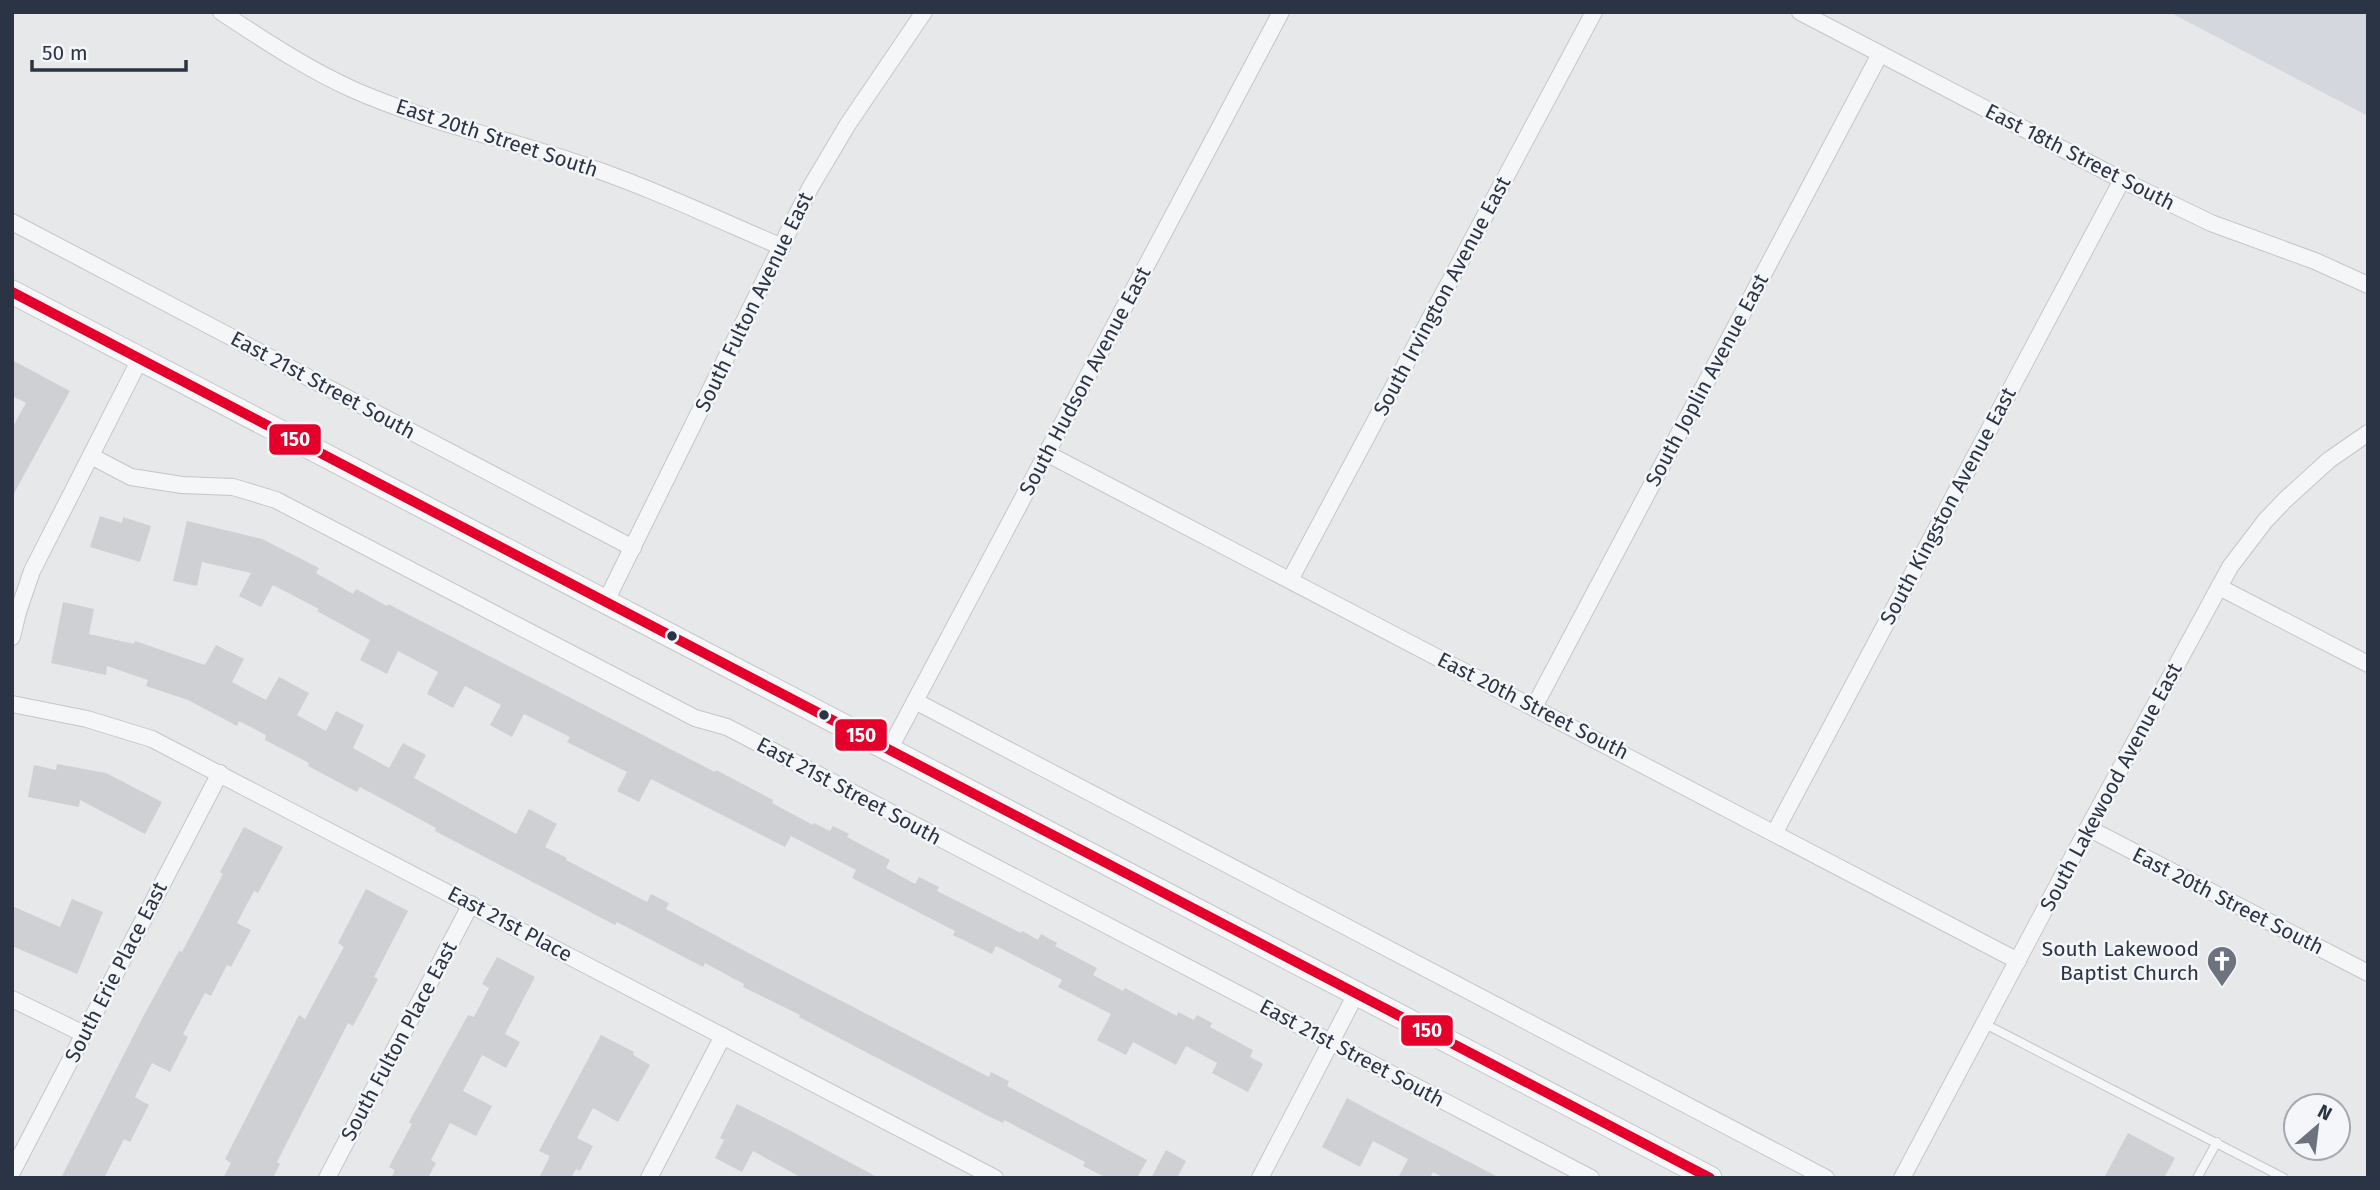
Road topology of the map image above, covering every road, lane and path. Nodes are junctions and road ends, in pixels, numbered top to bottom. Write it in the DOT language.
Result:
graph roads {
  1 [pos="221,12"];
  2 [pos="924,12"];
  3 [pos="1282,12"];
  4 [pos="1594,12"];
  5 [pos="1800,12"];
  6 [pos="1881,54"];
  7 [pos="2122,180"];
  8 [pos="12,222"];
  9 [pos="782,247"];
  10 [pos="2368,285"];
  11 [pos="12,292"];
  12 [pos="140,359"];
  13 [pos="2368,433"];
  14 [pos="1046,453"];
  15 [pos="91,456"];
  16 [pos="633,548"];
  17 [pos="1290,580"];
  18 [pos="2218,587"];
  19 [pos="605,603"];
  20 [pos="12,637"];
  21 [pos="2368,664"];
  22 [pos="915,701"];
  23 [pos="12,704"];
  24 [pos="1534,707"];
  25 [pos="889,750"];
  26 [pos="220,773"];
  27 [pos="2088,828"];
  28 [pos="1775,832"];
  29 [pos="471,904"];
  30 [pos="2018,961"];
  31 [pos="2368,973"];
  32 [pos="1356,994"];
  33 [pos="12,999"];
  34 [pos="1984,1024"];
  35 [pos="84,1034"];
  36 [pos="723,1036"];
  37 [pos="1331,1042"];
  38 [pos="2217,1142"];
  39 [pos="12,1172"];
  40 [pos="327,1178"];
  41 [pos="649,1178"];
  42 [pos="995,1178"];
  43 [pos="1260,1178"];
  44 [pos="1591,1178"];
  45 [pos="1710,1178"];
  46 [pos="1826,1178"];
  47 [pos="1902,1178"];
  48 [pos="2197,1178"];
  49 [pos="2284,1178"];
  1 -- 9 [label="street, East 20th Street South"];
  2 -- 9 [label="street, South Fulton Avenue East"];
  3 -- 14 [label="street, South Hudson Avenue East"];
  4 -- 17 [label="street, South Irvington Avenue East"];
  5 -- 6 [label="street, East 18th Street South"];
  6 -- 7 [label="street, East 18th Street South"];
  6 -- 24 [label="street, South Joplin Avenue East"];
  7 -- 10 [label="street, East 18th Street South"];
  7 -- 28 [label="street, South Kingston Avenue East"];
  8 -- 16 [label="street, East 21st Street South"];
  9 -- 16 [label="street, South Fulton Avenue East"];
  11 -- 12 [label="main road"];
  12 -- 15 [label="street"];
  12 -- 19 [label="main road"];
  13 -- 18 [label="street, South Lakewood Avenue East"];
  14 -- 17 [label="street, East 20th Street South"];
  14 -- 22 [label="street, South Hudson Avenue East"];
  15 -- 20 [label="street"];
  15 -- 37 [label="street, East 21st Street South"];
  16 -- 19 [label="street, South Fulton Avenue East"];
  17 -- 24 [label="street, East 20th Street South"];
  18 -- 21 [label="street"];
  18 -- 27 [label="street, South Lakewood Avenue East"];
  19 -- 25 [label="main road"];
  22 -- 25 [label="street, South Hudson Avenue East"];
  22 -- 46 [label="street"];
  23 -- 26 [label="street, East 21st Place"];
  24 -- 28 [label="street, East 20th Street South"];
  25 -- 32 [label="main road"];
  26 -- 29 [label="street, East 21st Place"];
  26 -- 35 [label="street, South Erie Place East"];
  27 -- 30 [label="street, South Lakewood Avenue East"];
  27 -- 31 [label="street, East 20th Street South"];
  28 -- 30 [label="street, East 20th Street South"];
  29 -- 36 [label="street, East 21st Place"];
  29 -- 40 [label="street, South Fulton Place East"];
  30 -- 34 [label="street, South Lakewood Avenue East"];
  32 -- 37 [label="street"];
  32 -- 45 [label="main road"];
  33 -- 35 [label="street"];
  34 -- 38 [label="lane"];
  34 -- 47 [label="street, South Lakewood Avenue East"];
  35 -- 39 [label="street, South Erie Place East"];
  36 -- 41 [label="street"];
  36 -- 42 [label="street, East 21st Place"];
  37 -- 43 [label="street"];
  37 -- 44 [label="street, East 21st Street South"];
  38 -- 48 [label="lane"];
  38 -- 49 [label="lane"];
}
